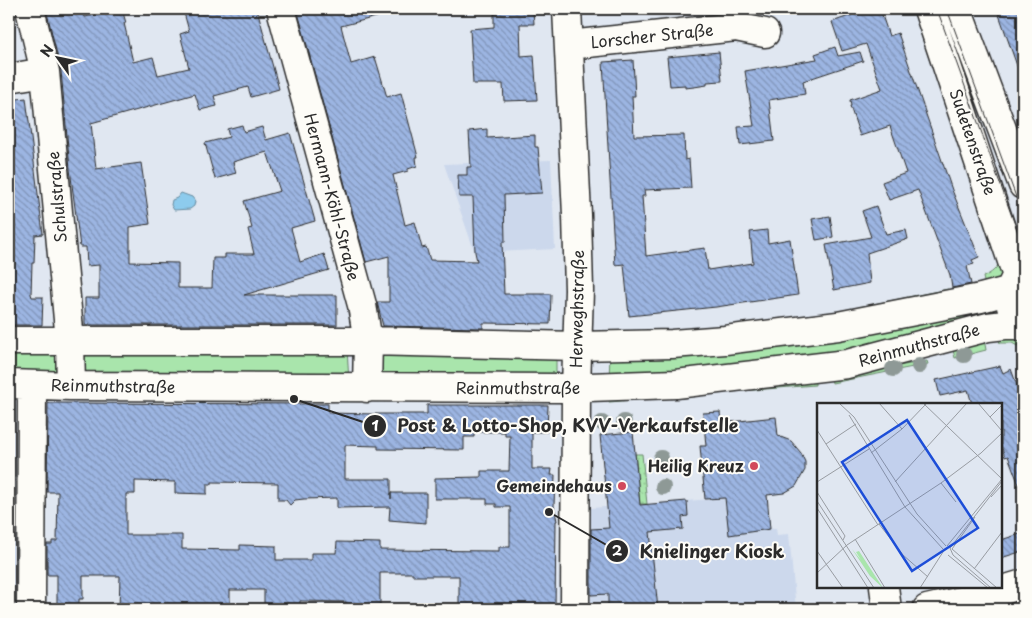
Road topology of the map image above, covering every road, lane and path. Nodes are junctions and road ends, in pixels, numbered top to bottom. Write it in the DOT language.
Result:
graph roads {
  1 [pos="30,9"];
  2 [pos="281,9"];
  3 [pos="567,9"];
  4 [pos="928,9"];
  5 [pos="957,9"];
  6 [pos="764,33"];
  7 [pos="569,45"];
  8 [pos="45,72"];
  9 [pos="9,78"];
  10 [pos="1023,185"];
  11 [pos="1017,278"];
  12 [pos="1022,326"];
  13 [pos="9,341"];
  14 [pos="70,341"];
  15 [pos="368,341"];
  16 [pos="577,346"];
  17 [pos="20,384"];
  18 [pos="71,386"];
  19 [pos="367,388"];
  20 [pos="576,388"];
  21 [pos="1023,584"];
  22 [pos="884,588"];
  23 [pos="31,609"];
  24 [pos="575,609"];
  25 [pos="887,609"];
  26 [pos="927,609"];
  1 -- 8 [label="street, Schulstraße"];
  2 -- 15 [label="street, Hermann-Köhl-Straße"];
  3 -- 7 [label="street, Herweghstraße"];
  4 -- 11 [label="street, Sudetenstraße"];
  5 -- 10 [label="street, Sudetenstraße"];
  6 -- 7 [label="street, Lorscher Straße"];
  7 -- 16 [label="street, Herweghstraße"];
  8 -- 9 [label="street"];
  8 -- 14 [label="street, Schulstraße"];
  11 -- 12 [label="street, Sudetenstraße"];
  11 -- 16 [label="street, Reinmuthstraße"];
  12 -- 20 [label="street, Reinmuthstraße"];
  13 -- 14 [label="street, Reinmuthstraße"];
  14 -- 15 [label="street, Reinmuthstraße"];
  14 -- 18 [label="street, Schulstraße"];
  15 -- 16 [label="street, Reinmuthstraße"];
  15 -- 19 [label="street, Hermann-Köhl-Straße"];
  16 -- 20 [label="street, Herweghstraße"];
  17 -- 18 [label="street, Reinmuthstraße"];
  17 -- 23 [label="street"];
  18 -- 19 [label="street, Reinmuthstraße"];
  19 -- 20 [label="street, Reinmuthstraße"];
  20 -- 24 [label="street, Herweghstraße"];
  21 -- 26 [label="street"];
  22 -- 25 [label="street"];
}
